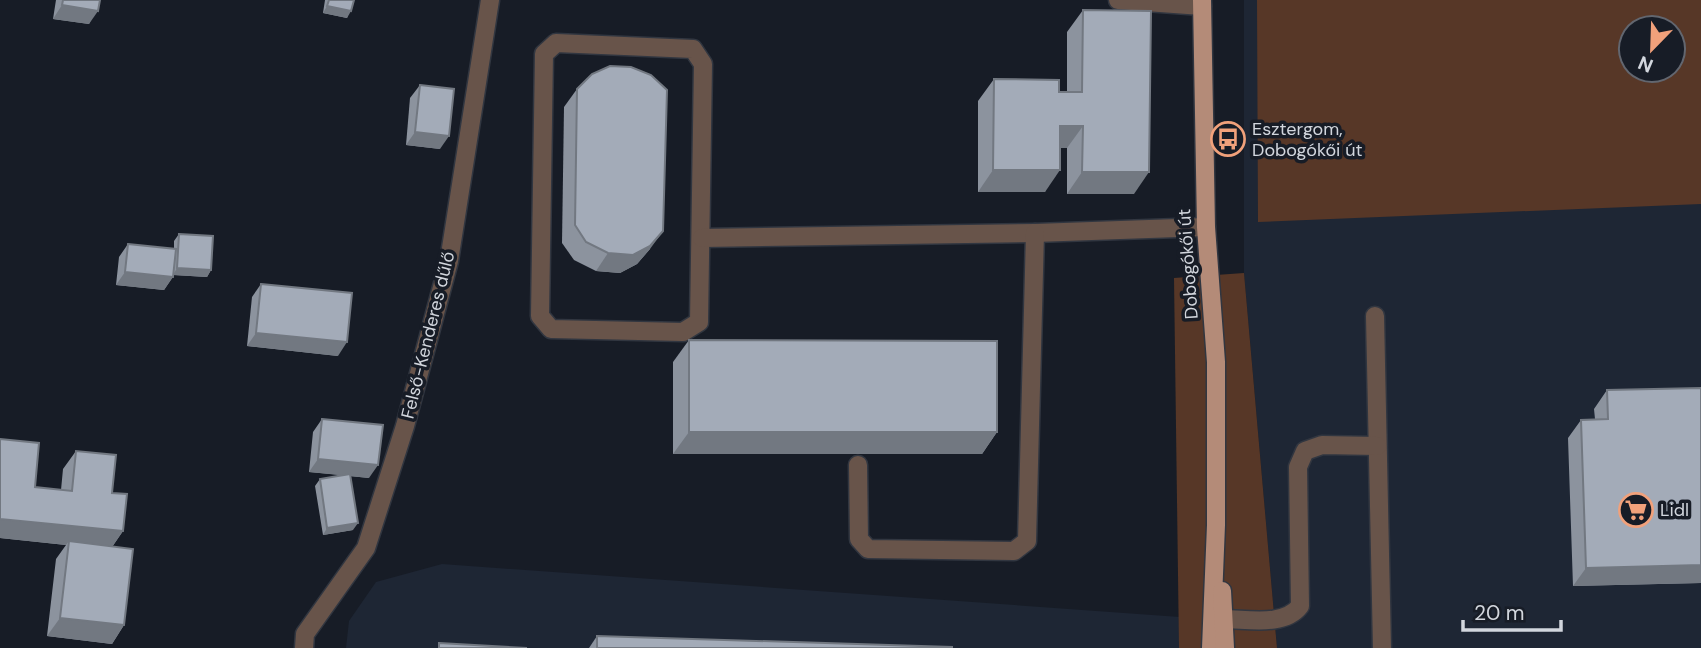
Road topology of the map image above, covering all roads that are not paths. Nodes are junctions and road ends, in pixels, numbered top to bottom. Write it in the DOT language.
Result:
graph roads {
  1 [pos="490,0"];
  2 [pos="1118,0"];
  3 [pos="1202,3"];
  4 [pos="1206,227"];
  5 [pos="1035,233"];
  6 [pos="702,238"];
  7 [pos="1375,316"];
  8 [pos="1377,446"];
  9 [pos="858,465"];
  10 [pos="1216,525"];
  11 [pos="1224,619"];
  12 [pos="304,648"];
  13 [pos="1211,648"];
  14 [pos="1225,648"];
  15 [pos="1382,648"];
  1 -- 12 [label="street, Felső-Kenderes dűlő"];
  2 -- 3 [label="street"];
  3 -- 4 [label="main road, Dobogókői út"];
  4 -- 5 [label="street"];
  4 -- 10 [label="main road, Dobogókői út"];
  5 -- 6 [label="street"];
  5 -- 9 [label="street"];
  6 -- 6 [label="street"];
  7 -- 8 [label="street"];
  8 -- 11 [label="street"];
  8 -- 15 [label="street"];
  10 -- 11 [label="main road, Dobogókői út"];
  10 -- 13 [label="main road, Dobogókői út"];
  11 -- 14 [label="main road, Dobogókői út"];
}
